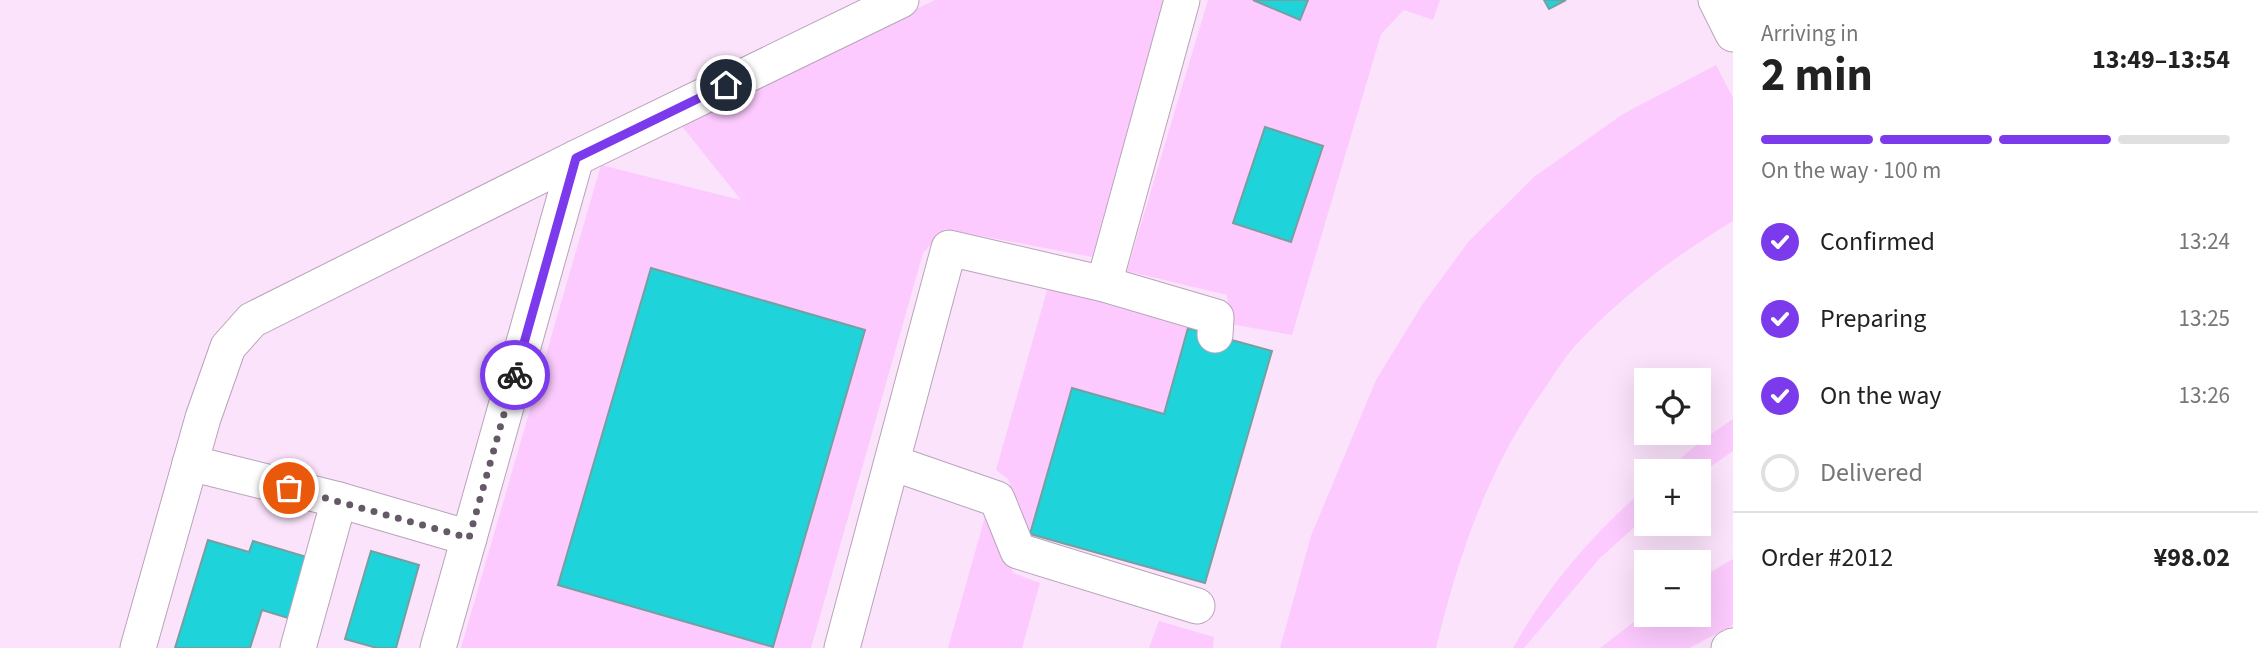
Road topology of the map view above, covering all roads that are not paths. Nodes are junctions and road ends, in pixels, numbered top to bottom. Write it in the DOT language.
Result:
graph roads {
  1 [pos="901,0"];
  2 [pos="1182,0"];
  3 [pos="1716,0"];
  4 [pos="1733,34"];
  5 [pos="576,158"];
  6 [pos="1104,284"];
  7 [pos="1215,335"];
  8 [pos="190,463"];
  9 [pos="893,463"];
  10 [pos="339,500"];
  11 [pos="469,538"];
  12 [pos="1197,607"];
  13 [pos="138,648"];
  14 [pos="298,648"];
  15 [pos="438,648"];
  16 [pos="842,648"];
  1 -- 5 [label="lane"];
  2 -- 6 [label="lane"];
  3 -- 4 [label="lane"];
  5 -- 8 [label="lane"];
  5 -- 11 [label="lane"];
  6 -- 7 [label="lane"];
  6 -- 9 [label="lane"];
  8 -- 10 [label="lane"];
  8 -- 13 [label="lane"];
  9 -- 12 [label="lane"];
  9 -- 16 [label="lane"];
  10 -- 11 [label="lane"];
  10 -- 14 [label="lane"];
  11 -- 15 [label="lane"];
}
